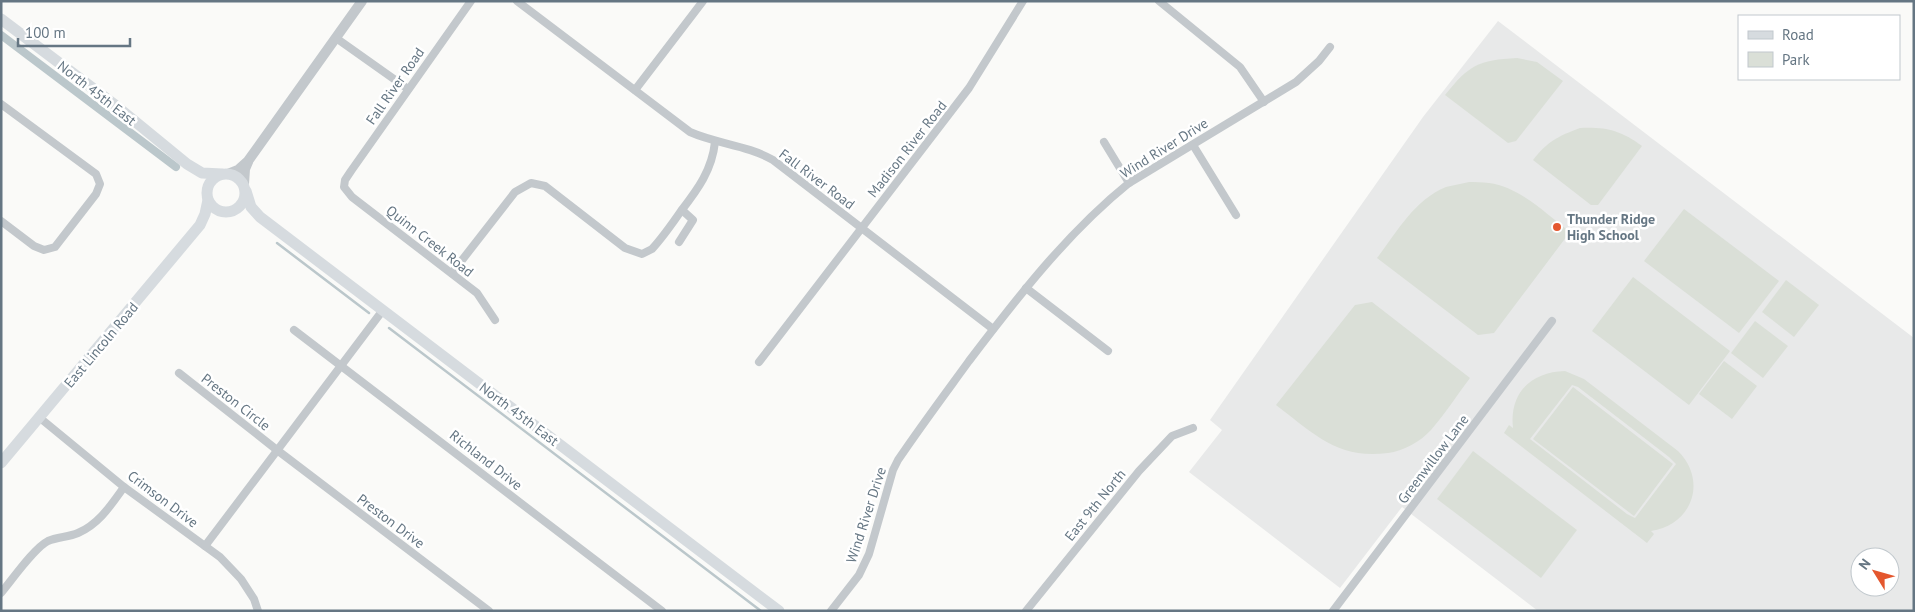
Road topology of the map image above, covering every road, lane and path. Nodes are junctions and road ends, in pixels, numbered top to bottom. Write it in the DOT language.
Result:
graph roads {
  1 [pos="362,1"];
  2 [pos="470,1"];
  3 [pos="517,1"];
  4 [pos="703,1"];
  5 [pos="1023,1"];
  6 [pos="1159,1"];
  7 [pos="1,19"];
  8 [pos="336,38"];
  9 [pos="1330,47"];
  10 [pos="408,88"];
  11 [pos="634,90"];
  12 [pos="1264,102"];
  13 [pos="1,104"];
  14 [pos="715,142"];
  15 [pos="1104,142"];
  16 [pos="1193,145"];
  17 [pos="248,161"];
  18 [pos="192,168"];
  19 [pos="225,174"];
  20 [pos="1129,183"];
  21 [pos="344,187"];
  22 [pos="245,188"];
  23 [pos="208,197"];
  24 [pos="682,210"];
  25 [pos="229,212"];
  26 [pos="1236,215"];
  27 [pos="260,216"];
  28 [pos="1,221"];
  29 [pos="200,226"];
  30 [pos="862,228"];
  31 [pos="678,242"];
  32 [pos="452,273"];
  33 [pos="1026,288"];
  34 [pos="383,310"];
  35 [pos="495,320"];
  36 [pos="1552,321"];
  37 [pos="993,329"];
  38 [pos="294,330"];
  39 [pos="1108,351"];
  40 [pos="759,362"];
  41 [pos="343,365"];
  42 [pos="179,373"];
  43 [pos="40,418"];
  44 [pos="1193,428"];
  45 [pos="277,450"];
  46 [pos="1,463"];
  47 [pos="124,487"];
  48 [pos="205,546"];
  49 [pos="1,593"];
  50 [pos="258,611"];
  51 [pos="489,611"];
  52 [pos="662,611"];
  53 [pos="779,611"];
  54 [pos="831,611"];
  55 [pos="1026,611"];
  56 [pos="1333,611"];
  1 -- 8 [label="street"];
  2 -- 10 [label="street, Fall River Road"];
  3 -- 11 [label="street, Fall River Road"];
  4 -- 11 [label="street"];
  5 -- 30 [label="street, Madison River Road"];
  6 -- 12 [label="street"];
  7 -- 18 [label="main road, North 45th East"];
  8 -- 10 [label="street"];
  8 -- 17 [label="street"];
  9 -- 12 [label="street, Wind River Drive"];
  10 -- 21 [label="street, Fall River Road"];
  11 -- 14 [label="street, Fall River Road"];
  12 -- 16 [label="street, Wind River Drive"];
  13 -- 28 [label="street"];
  14 -- 24 [label="street"];
  14 -- 30 [label="street, Fall River Road"];
  15 -- 20 [label="street"];
  16 -- 20 [label="street, Wind River Drive"];
  16 -- 26 [label="street"];
  17 -- 19 [label="street"];
  17 -- 22 [label="street"];
  18 -- 19 [label="main road, North 45th East"];
  18 -- 23 [label="main road, North 45th East"];
  19 -- 22 [label="main road"];
  19 -- 23 [label="main road"];
  20 -- 33 [label="street, Wind River Drive"];
  21 -- 32 [label="street, Quinn Creek Road"];
  22 -- 25 [label="main road"];
  22 -- 27 [label="main road, North 45th East"];
  23 -- 25 [label="main road"];
  23 -- 29 [label="main road, East Lincoln Road"];
  24 -- 31 [label="street"];
  24 -- 32 [label="street"];
  25 -- 27 [label="main road, North 45th East"];
  25 -- 29 [label="main road, East Lincoln Road"];
  27 -- 34 [label="main road, North 45th East"];
  29 -- 43 [label="main road, East Lincoln Road"];
  30 -- 37 [label="street, Fall River Road"];
  30 -- 40 [label="street, Madison River Road"];
  32 -- 35 [label="street, Quinn Creek Road"];
  33 -- 37 [label="street, Wind River Drive"];
  33 -- 39 [label="street"];
  34 -- 41 [label="street"];
  34 -- 53 [label="main road, North 45th East"];
  36 -- 56 [label="street, Greenwillow Lane"];
  37 -- 54 [label="street, Wind River Drive"];
  38 -- 41 [label="street, Richland Drive"];
  41 -- 45 [label="street"];
  41 -- 52 [label="street, Richland Drive"];
  42 -- 45 [label="street, Preston Circle"];
  43 -- 46 [label="main road, East Lincoln Road"];
  43 -- 47 [label="street, Crimson Drive"];
  44 -- 55 [label="street, East 9th North"];
  45 -- 48 [label="street"];
  45 -- 51 [label="street, Preston Drive"];
  47 -- 48 [label="street, Crimson Drive"];
  47 -- 49 [label="street"];
  48 -- 50 [label="street, Crimson Drive"];
}
